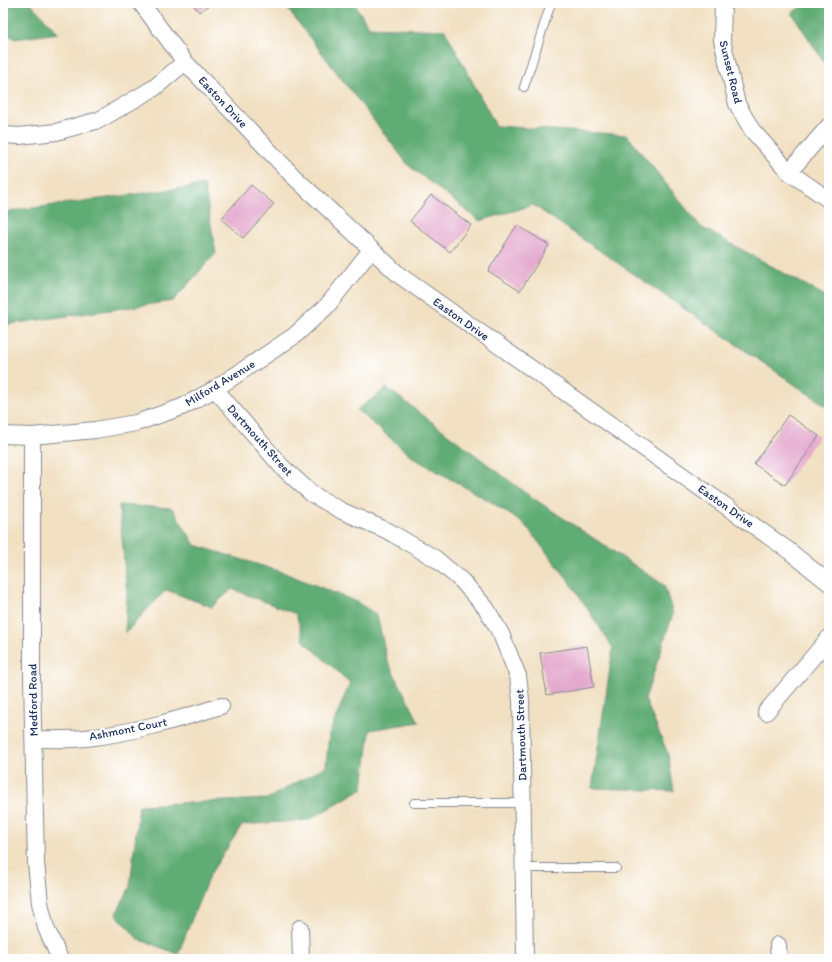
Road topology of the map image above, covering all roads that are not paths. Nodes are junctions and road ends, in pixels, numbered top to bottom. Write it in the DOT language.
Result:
graph roads {
  1 [pos="141,3"];
  2 [pos="551,3"];
  3 [pos="723,3"];
  4 [pos="185,62"];
  5 [pos="524,87"];
  6 [pos="829,126"];
  7 [pos="3,135"];
  8 [pos="789,172"];
  9 [pos="829,200"];
  10 [pos="371,250"];
  11 [pos="215,389"];
  12 [pos="3,435"];
  13 [pos="32,436"];
  14 [pos="829,583"];
  15 [pos="829,638"];
  16 [pos="221,706"];
  17 [pos="766,712"];
  18 [pos="33,739"];
  19 [pos="414,803"];
  20 [pos="523,803"];
  21 [pos="524,868"];
  22 [pos="616,868"];
  23 [pos="300,928"];
  24 [pos="60,959"];
  25 [pos="301,959"];
  26 [pos="525,959"];
  1 -- 4 [label="street, Easton Drive"];
  2 -- 5 [label="lane"];
  3 -- 8 [label="street, Sunset Road"];
  4 -- 7 [label="street"];
  4 -- 10 [label="street, Easton Drive"];
  6 -- 8 [label="street"];
  8 -- 9 [label="street, Sunset Road"];
  10 -- 11 [label="street, Milford Avenue"];
  10 -- 14 [label="street, Easton Drive"];
  11 -- 13 [label="street, Milford Avenue"];
  11 -- 20 [label="street, Dartmouth Street"];
  12 -- 13 [label="street, Milford Avenue"];
  13 -- 18 [label="street, Medford Road"];
  15 -- 17 [label="street"];
  16 -- 18 [label="street, Ashmont Court"];
  18 -- 24 [label="street, Medford Road"];
  19 -- 20 [label="lane"];
  20 -- 21 [label="street, Dartmouth Street"];
  21 -- 22 [label="lane"];
  21 -- 26 [label="street, Dartmouth Street"];
  23 -- 25 [label="street"];
}
